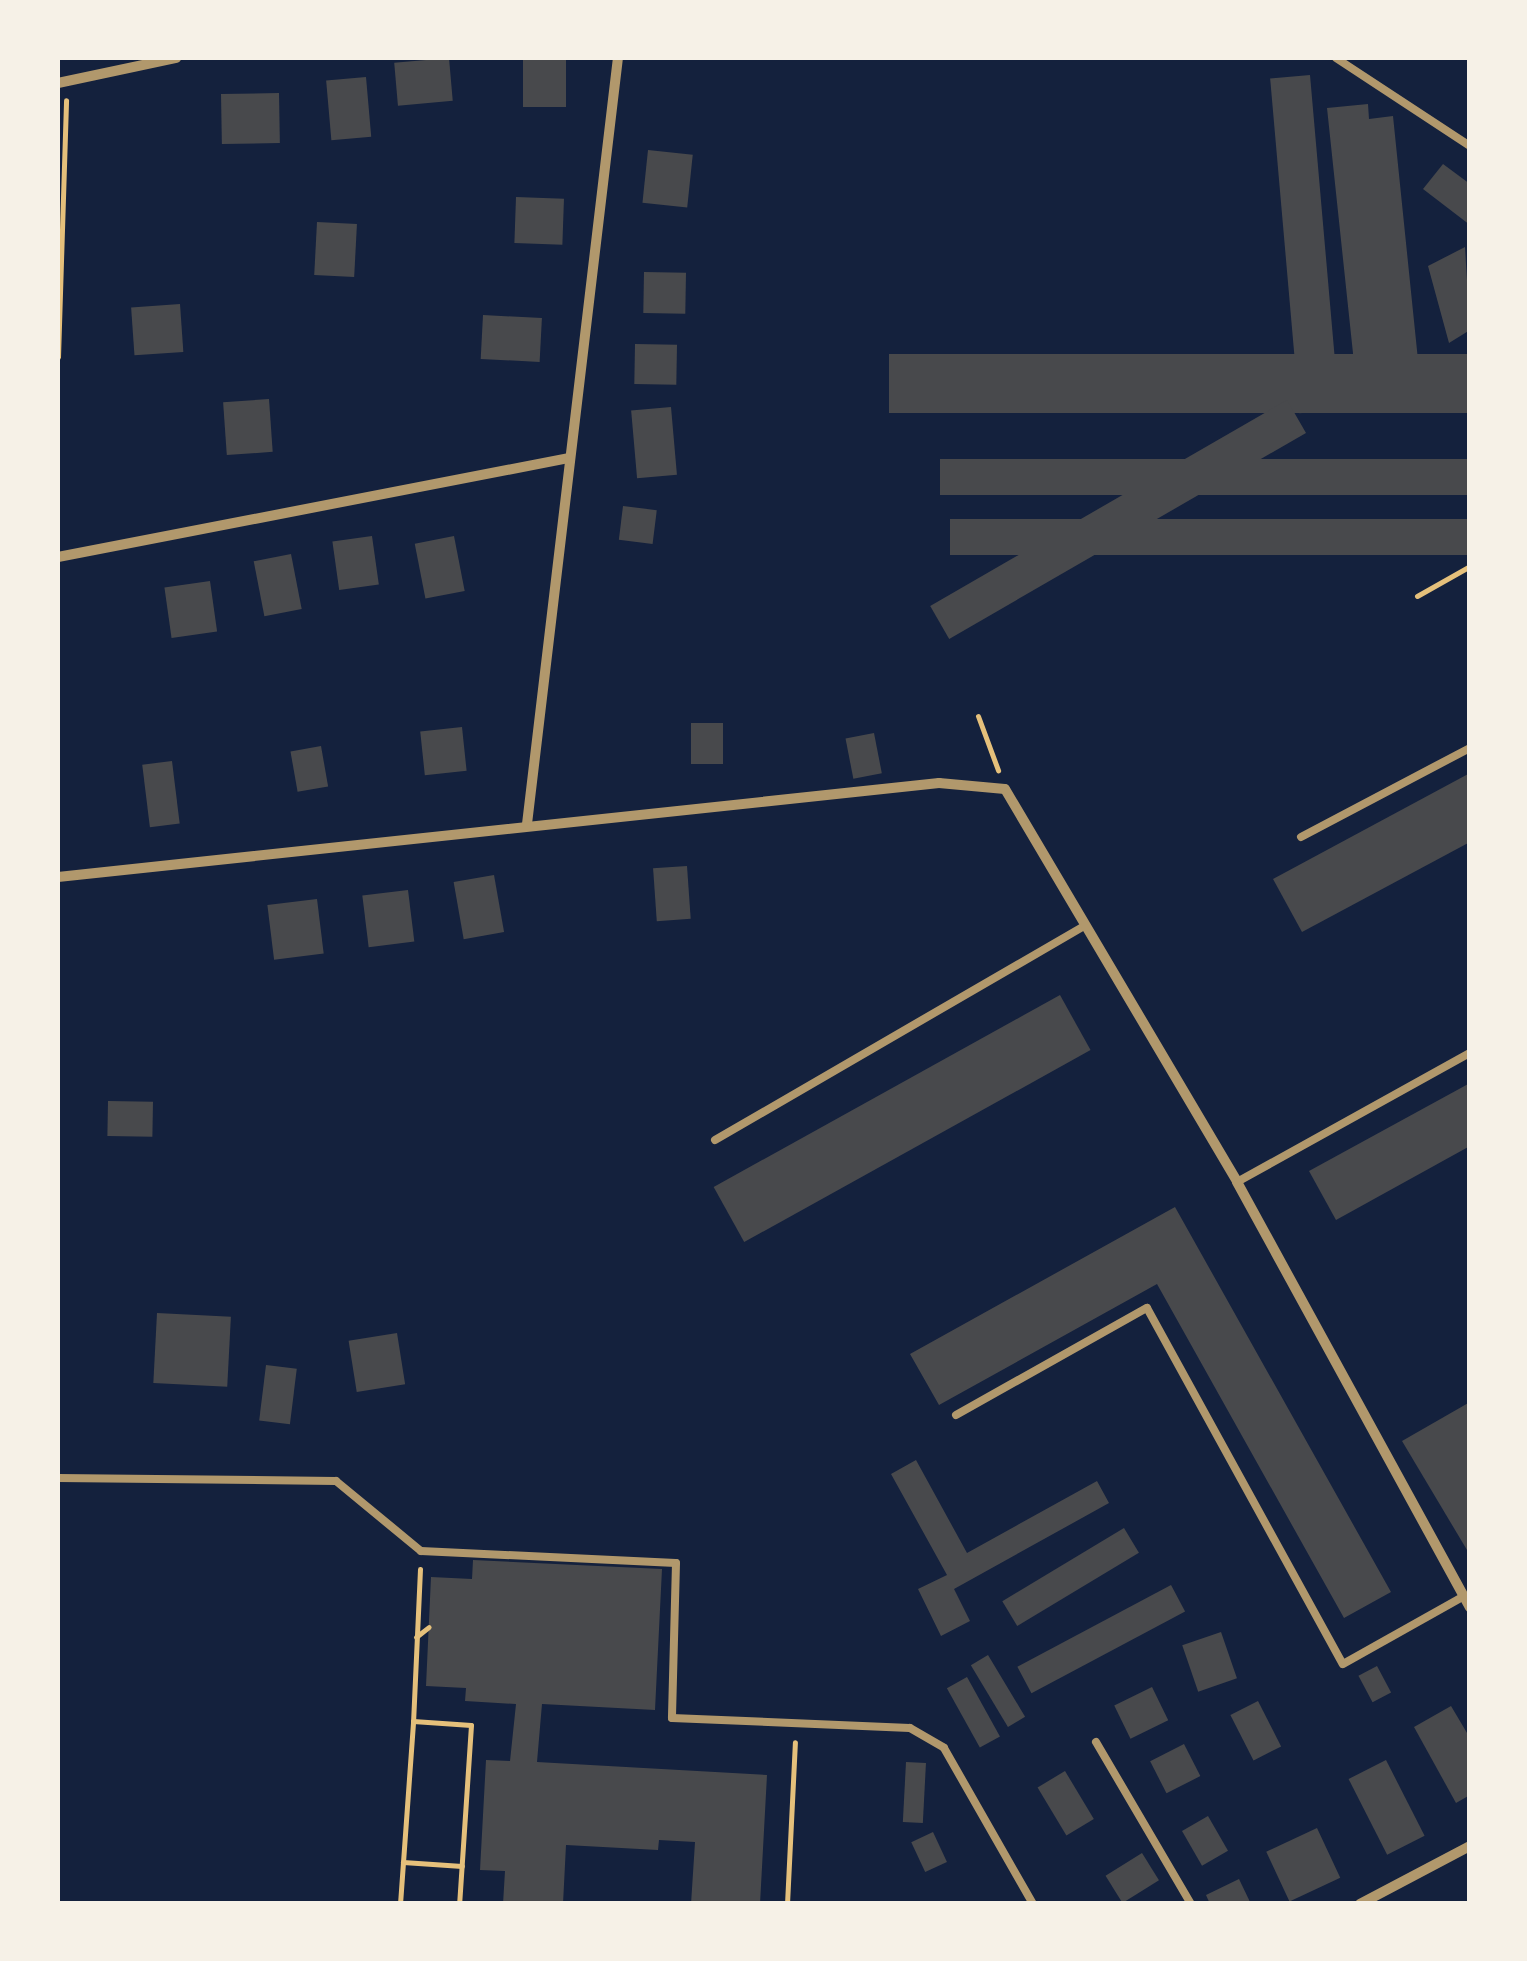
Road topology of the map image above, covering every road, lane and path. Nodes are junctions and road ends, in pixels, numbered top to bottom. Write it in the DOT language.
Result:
graph roads {
  1 [pos="176,58"];
  2 [pos="618,58"];
  3 [pos="1336,58"];
  4 [pos="62,82"];
  5 [pos="1470,146"];
  6 [pos="58,357"];
  7 [pos="568,458"];
  8 [pos="58,557"];
  9 [pos="1470,566"];
  10 [pos="1417,596"];
  11 [pos="978,716"];
  12 [pos="1470,748"];
  13 [pos="1006,789"];
  14 [pos="527,824"];
  15 [pos="1301,837"];
  16 [pos="58,877"];
  17 [pos="1084,926"];
  18 [pos="1470,1053"];
  19 [pos="715,1140"];
  20 [pos="1237,1182"];
  21 [pos="956,1415"];
  22 [pos="58,1478"];
  23 [pos="421,1551"];
  24 [pos="1467,1601"];
  25 [pos="429,1627"];
  26 [pos="416,1637"];
  27 [pos="413,1721"];
  28 [pos="796,1722"];
  29 [pos="1096,1742"];
  30 [pos="1470,1846"];
  31 [pos="403,1862"];
  32 [pos="462,1866"];
  33 [pos="400,1904"];
  34 [pos="460,1904"];
  35 [pos="787,1904"];
  36 [pos="1033,1904"];
  37 [pos="1190,1904"];
  38 [pos="1360,1904"];
  1 -- 4 [label="street"];
  2 -- 7 [label="street"];
  3 -- 5 [label="lane"];
  4 -- 6 [label="path"];
  7 -- 8 [label="street"];
  7 -- 14 [label="street"];
  9 -- 10 [label="path"];
  11 -- 13 [label="path"];
  12 -- 15 [label="lane"];
  13 -- 14 [label="street"];
  13 -- 17 [label="street"];
  14 -- 16 [label="street"];
  17 -- 19 [label="lane"];
  17 -- 20 [label="street"];
  18 -- 20 [label="lane"];
  20 -- 24 [label="street"];
  21 -- 24 [label="lane"];
  22 -- 23 [label="lane"];
  23 -- 26 [label="path"];
  23 -- 28 [label="lane"];
  25 -- 26 [label="path"];
  26 -- 27 [label="path"];
  27 -- 31 [label="path"];
  27 -- 32 [label="path"];
  28 -- 35 [label="path"];
  28 -- 36 [label="lane"];
  29 -- 37 [label="lane"];
  30 -- 38 [label="street"];
  31 -- 32 [label="path"];
  31 -- 33 [label="path"];
  32 -- 34 [label="path"];
}
